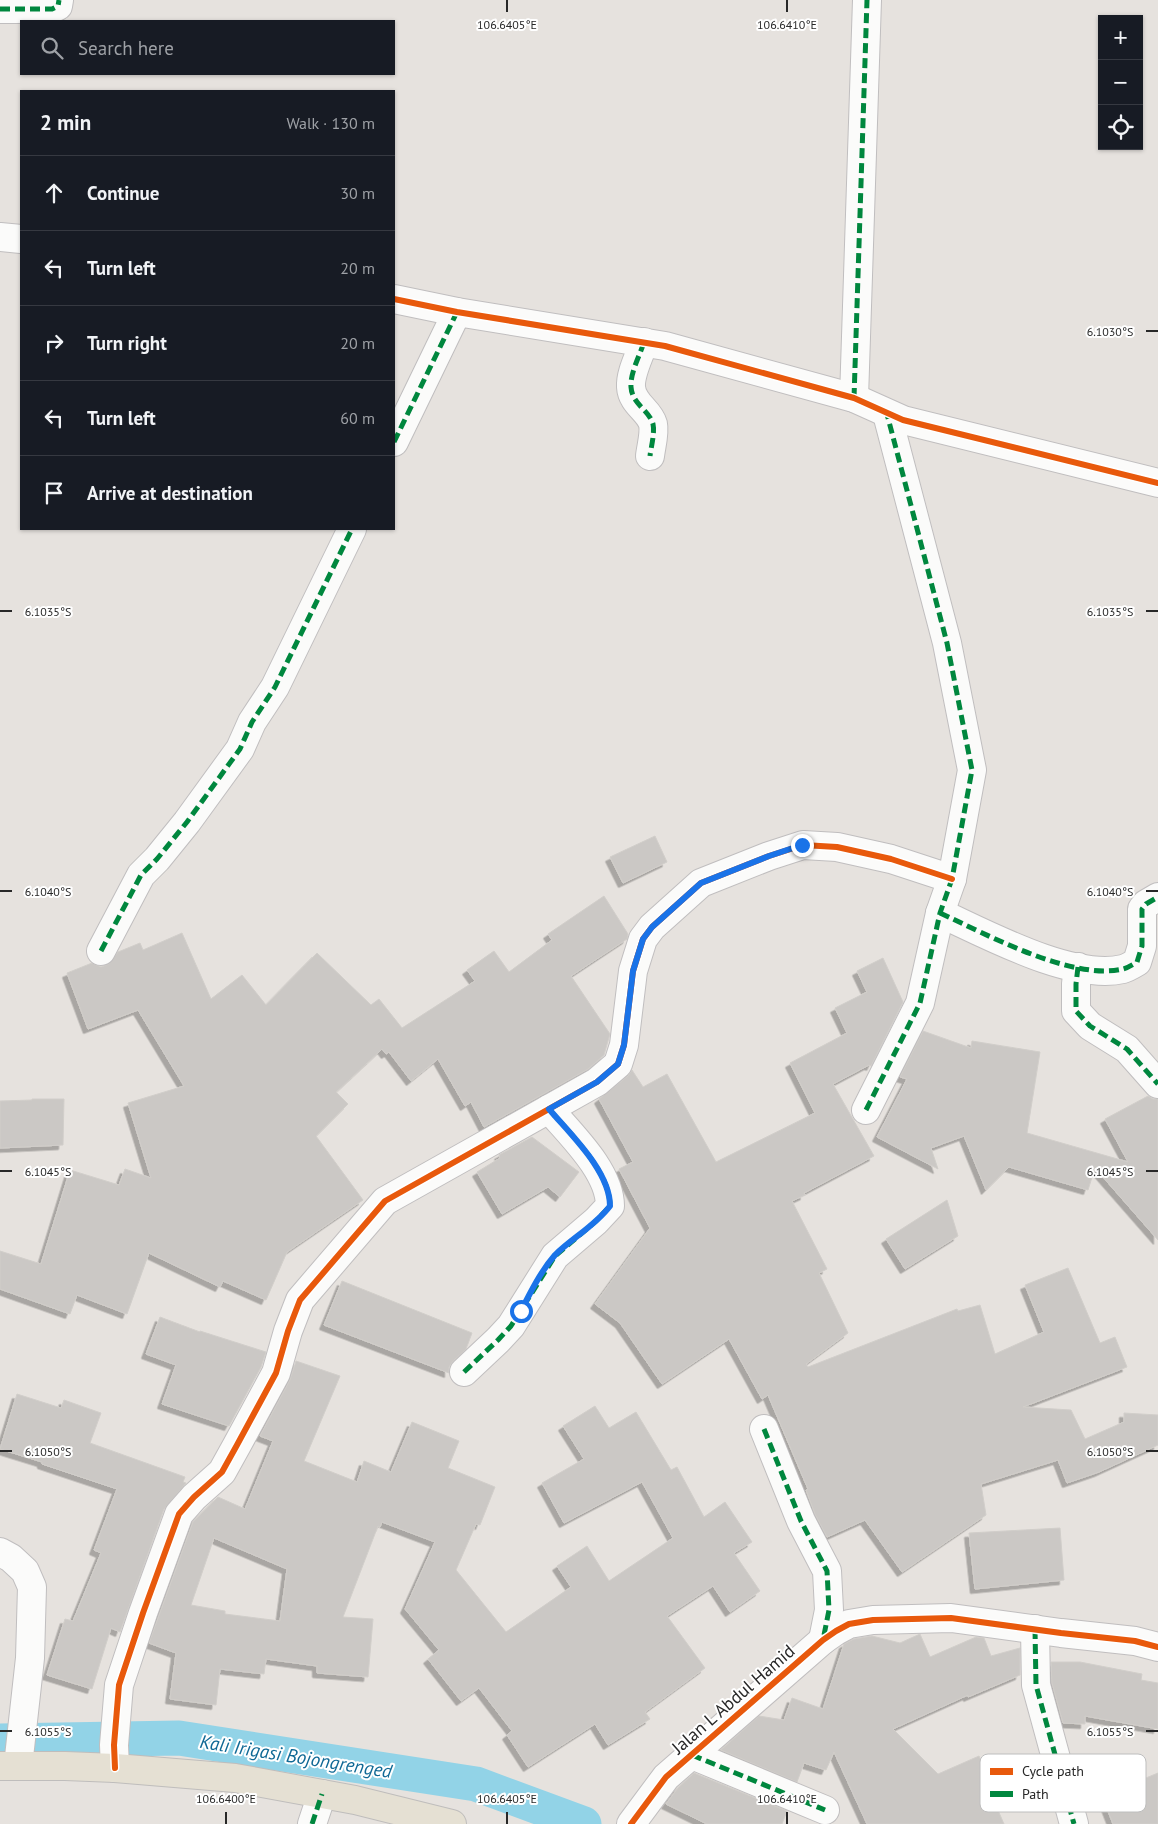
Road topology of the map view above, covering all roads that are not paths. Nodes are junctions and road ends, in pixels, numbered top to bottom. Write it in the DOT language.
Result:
graph roads {
  1 [pos="59,0"];
  2 [pos="867,0"];
  3 [pos="0,9"];
  4 [pos="0,237"];
  5 [pos="20,239"];
  6 [pos="395,299"];
  7 [pos="457,312"];
  8 [pos="644,342"];
  9 [pos="854,398"];
  10 [pos="887,414"];
  11 [pos="395,440"];
  12 [pos="650,456"];
  13 [pos="1158,483"];
  14 [pos="352,530"];
  15 [pos="952,879"];
  16 [pos="1158,897"];
  17 [pos="940,913"];
  18 [pos="101,951"];
  19 [pos="1078,968"];
  20 [pos="1158,1084"];
  21 [pos="549,1109"];
  22 [pos="866,1110"];
  23 [pos="464,1372"];
  24 [pos="764,1429"];
  25 [pos="0,1552"];
  26 [pos="1035,1630"];
  27 [pos="823,1640"];
  28 [pos="1158,1647"];
  29 [pos="1055,1754"];
  30 [pos="692,1755"];
  31 [pos="114,1756"];
  32 [pos="12,1762"];
  33 [pos="322,1794"];
  34 [pos="825,1810"];
  35 [pos="312,1824"];
  36 [pos="452,1824"];
  37 [pos="630,1824"];
  1 -- 3 [label="street"];
  2 -- 9 [label="street"];
  4 -- 5 [label="street"];
  6 -- 7 [label="street"];
  7 -- 8 [label="street"];
  7 -- 11 [label="street"];
  8 -- 9 [label="street"];
  8 -- 12 [label="street"];
  9 -- 10 [label="street"];
  10 -- 13 [label="street"];
  10 -- 15 [label="street"];
  14 -- 18 [label="street"];
  15 -- 17 [label="street"];
  15 -- 21 [label="street"];
  16 -- 19 [label="street"];
  17 -- 19 [label="street"];
  17 -- 22 [label="street"];
  19 -- 20 [label="street"];
  21 -- 23 [label="street"];
  21 -- 31 [label="street"];
  24 -- 27 [label="street"];
  25 -- 32 [label="street"];
  26 -- 27 [label="street, Jalan L Abdul Hamid"];
  26 -- 28 [label="street, Jalan L Abdul Hamid"];
  26 -- 29 [label="street"];
  27 -- 30 [label="street, Jalan L Abdul Hamid"];
  30 -- 34 [label="street"];
  30 -- 37 [label="street, Jalan L Abdul Hamid"];
  31 -- 32 [label="main road"];
  31 -- 33 [label="main road"];
  33 -- 35 [label="street"];
  33 -- 36 [label="main road"];
}
